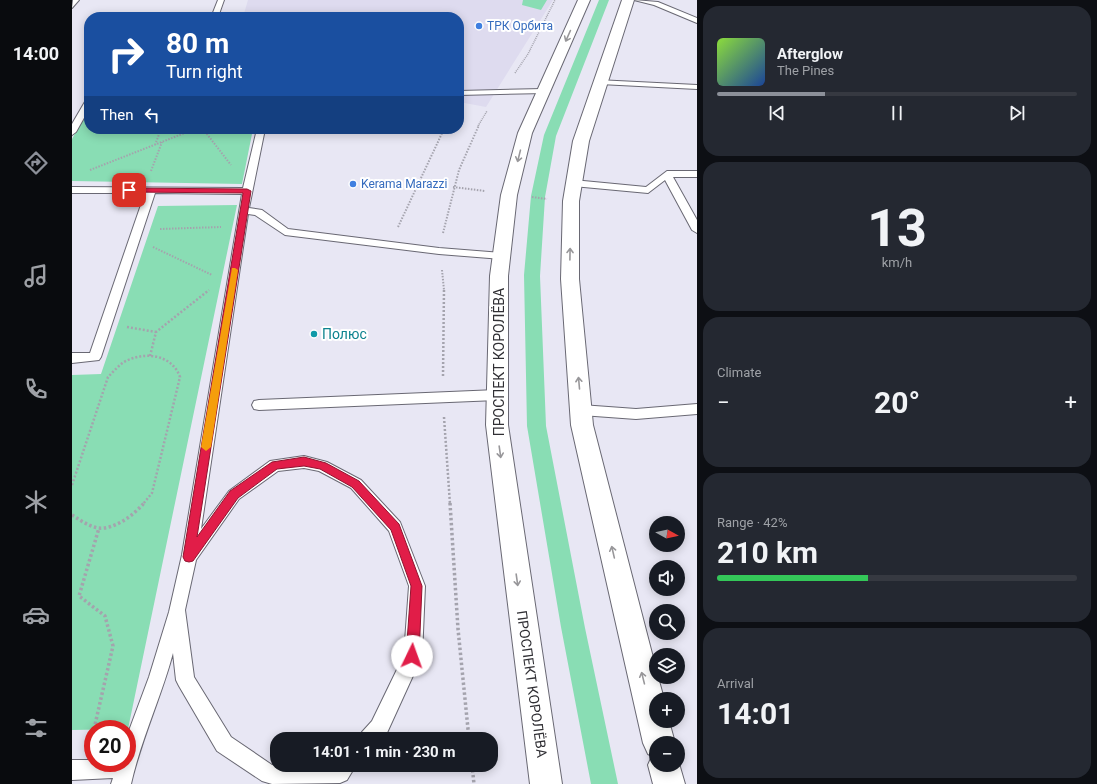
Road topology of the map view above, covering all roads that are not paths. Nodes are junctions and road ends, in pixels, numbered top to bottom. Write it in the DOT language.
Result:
graph roads {
  1 [pos="76,0"];
  2 [pos="221,0"];
  3 [pos="584,0"];
  4 [pos="628,0"];
  5 [pos="637,0"];
  6 [pos="72,6"];
  7 [pos="217,12"];
  8 [pos="697,21"];
  9 [pos="600,82"];
  10 [pos="697,88"];
  11 [pos="543,91"];
  12 [pos="464,93"];
  13 [pos="84,111"];
  14 [pos="72,132"];
  15 [pos="260,134"];
  16 [pos="667,174"];
  17 [pos="697,174"];
  18 [pos="573,183"];
  19 [pos="72,190"];
  20 [pos="147,190"];
  21 [pos="247,191"];
  22 [pos="244,210"];
  23 [pos="697,230"];
  24 [pos="502,256"];
  25 [pos="72,358"];
  26 [pos="497,395"];
  27 [pos="259,404"];
  28 [pos="697,409"];
  29 [pos="581,410"];
  30 [pos="189,557"];
  31 [pos="177,610"];
  32 [pos="375,732"];
  33 [pos="657,736"];
  34 [pos="136,738"];
  35 [pos="72,770"];
  36 [pos="84,770"];
  37 [pos="341,772"];
  38 [pos="666,772"];
  39 [pos="546,784"];
  40 [pos="669,784"];
  1 -- 6 [label="lane"];
  2 -- 7 [label="lane"];
  3 -- 11 [label="main road, ПРОСПЕКТ КОРОЛЁВА, one-way"];
  4 -- 9 [label="main road"];
  5 -- 8 [label="lane"];
  9 -- 10 [label="lane"];
  9 -- 18 [label="main road"];
  11 -- 12 [label="lane"];
  11 -- 24 [label="main road, ПРОСПЕКТ КОРОЛЁВА, one-way"];
  13 -- 14 [label="lane"];
  15 -- 21 [label="lane"];
  16 -- 17 [label="lane"];
  16 -- 18 [label="lane"];
  16 -- 23 [label="lane"];
  29 -- 18 [label="main road, one-way"];
  19 -- 20 [label="lane"];
  20 -- 21 [label="lane"];
  20 -- 25 [label="lane"];
  21 -- 22 [label="lane"];
  22 -- 24 [label="lane"];
  22 -- 30 [label="lane"];
  24 -- 26 [label="main road, ПРОСПЕКТ КОРОЛЁВА"];
  26 -- 27 [label="lane"];
  26 -- 39 [label="main road, ПРОСПЕКТ КОРОЛЁВА, one-way"];
  28 -- 29 [label="lane"];
  33 -- 29 [label="main road, one-way"];
  30 -- 31 [label="lane"];
  30 -- 32 [label="lane"];
  31 -- 34 [label="lane"];
  31 -- 37 [label="lane"];
  35 -- 36 [label="lane"];
  38 -- 40 [label="main road"];
}
